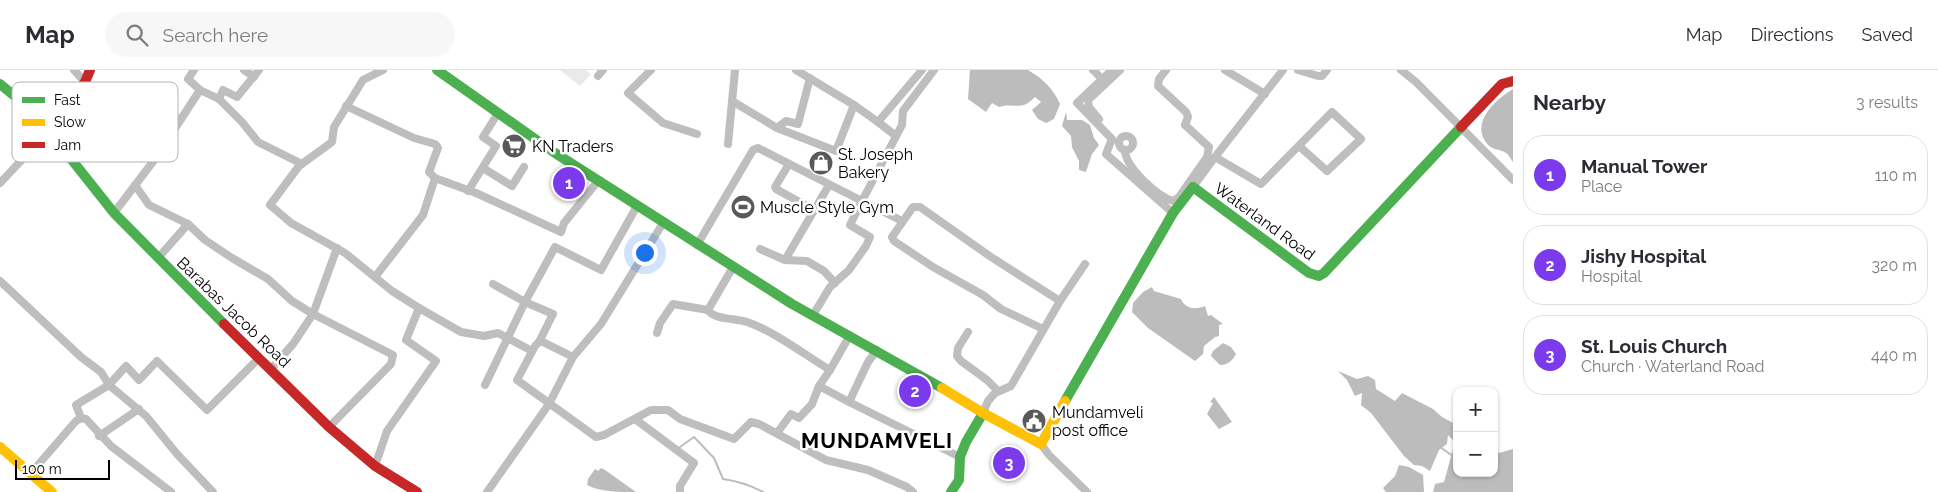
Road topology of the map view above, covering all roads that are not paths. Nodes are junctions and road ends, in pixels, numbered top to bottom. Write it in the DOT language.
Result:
graph roads {
  1 [pos="74,70"];
  2 [pos="90,70"];
  3 [pos="194,70"];
  4 [pos="244,70"];
  5 [pos="383,70"];
  6 [pos="437,70"];
  7 [pos="652,70"];
  8 [pos="736,70"];
  9 [pos="796,70"];
  10 [pos="922,70"];
  11 [pos="934,70"];
  12 [pos="1093,70"];
  13 [pos="1112,70"];
  14 [pos="1120,70"];
  15 [pos="1166,70"];
  16 [pos="1226,70"];
  17 [pos="1283,70"];
  18 [pos="1298,70"];
  19 [pos="1327,70"];
  20 [pos="1401,70"];
  21 [pos="256,73"];
  22 [pos="810,78"];
  23 [pos="1102,79"];
  24 [pos="1513,81"];
  25 [pos="85,82"];
  26 [pos="0,84"];
  27 [pos="200,90"];
  28 [pos="12,93"];
  29 [pos="1265,94"];
  30 [pos="219,99"];
  31 [pos="732,101"];
  32 [pos="854,105"];
  33 [pos="346,106"];
  34 [pos="498,113"];
  35 [pos="878,122"];
  36 [pos="178,124"];
  37 [pos="777,128"];
  38 [pos="1461,128"];
  39 [pos="698,134"];
  40 [pos="896,136"];
  41 [pos="728,144"];
  42 [pos="1122,146"];
  43 [pos="1299,146"];
  44 [pos="1215,158"];
  45 [pos="1112,159"];
  46 [pos="20,162"];
  47 [pos="72,162"];
  48 [pos="153,162"];
  49 [pos="302,164"];
  50 [pos="790,164"];
  51 [pos="524,167"];
  52 [pos="483,168"];
  53 [pos="435,178"];
  54 [pos="1513,180"];
  55 [pos="598,181"];
  56 [pos="0,183"];
  57 [pos="829,184"];
  58 [pos="135,185"];
  59 [pos="1193,187"];
  60 [pos="468,191"];
  61 [pos="862,201"];
  62 [pos="637,206"];
  63 [pos="814,210"];
  64 [pos="114,213"];
  65 [pos="1173,213"];
  66 [pos="902,221"];
  67 [pos="188,224"];
  68 [pos="663,224"];
  69 [pos="561,232"];
  70 [pos="697,245"];
  71 [pos="555,247"];
  72 [pos="337,248"];
  73 [pos="760,249"];
  74 [pos="158,258"];
  75 [pos="784,260"];
  76 [pos="1085,264"];
  77 [pos="733,267"];
  78 [pos="375,277"];
  79 [pos="0,281"];
  80 [pos="835,283"];
  81 [pos="493,284"];
  82 [pos="1060,301"];
  83 [pos="525,302"];
  84 [pos="418,308"];
  85 [pos="708,310"];
  86 [pos="313,314"];
  87 [pos="813,315"];
  88 [pos="1043,329"];
  89 [pos="968,332"];
  90 [pos="657,333"];
  91 [pos="850,335"];
  92 [pos="508,338"];
  93 [pos="539,342"];
  94 [pos="876,350"];
  95 [pos="532,351"];
  96 [pos="573,357"];
  97 [pos="259,358"];
  98 [pos="271,369"];
  99 [pos="830,370"];
  100 [pos="109,385"];
  101 [pos="485,385"];
  102 [pos="819,386"];
  103 [pos="998,391"];
  104 [pos="849,402"];
  105 [pos="549,404"];
  106 [pos="139,409"];
  107 [pos="983,413"];
  108 [pos="81,418"];
  109 [pos="635,419"];
  110 [pos="330,427"];
  111 [pos="777,433"];
  112 [pos="100,436"];
  113 [pos="1042,444"];
  114 [pos="0,447"];
  115 [pos="960,458"];
  116 [pos="375,466"];
  117 [pos="30,473"];
  118 [pos="52,492"];
  119 [pos="171,492"];
  120 [pos="213,492"];
  121 [pos="417,492"];
  122 [pos="487,492"];
  123 [pos="680,492"];
  124 [pos="913,492"];
  125 [pos="951,492"];
  126 [pos="1087,492"];
  1 -- 25 [label="street"];
  2 -- 25 [label="main road"];
  3 -- 27 [label="street"];
  4 -- 21 [label="street"];
  5 -- 33 [label="street"];
  6 -- 34 [label="main road"];
  7 -- 39 [label="street"];
  8 -- 31 [label="street"];
  9 -- 22 [label="street"];
  10 -- 35 [label="street"];
  11 -- 40 [label="street"];
  12 -- 23 [label="street"];
  13 -- 23 [label="street"];
  14 -- 42 [label="street"];
  15 -- 42 [label="street"];
  16 -- 29 [label="street"];
  17 -- 29 [label="street"];
  18 -- 19 [label="street"];
  20 -- 38 [label="street"];
  21 -- 30 [label="street"];
  22 -- 32 [label="street"];
  22 -- 37 [label="street"];
  23 -- 45 [label="street"];
  24 -- 38 [label="main road, Waterland Road"];
  26 -- 28 [label="main road, Barabas Jacob Road"];
  27 -- 30 [label="street"];
  27 -- 36 [label="street"];
  29 -- 44 [label="street"];
  30 -- 49 [label="street"];
  31 -- 37 [label="street"];
  31 -- 41 [label="street"];
  32 -- 35 [label="street"];
  32 -- 37 [label="street"];
  33 -- 49 [label="street"];
  33 -- 53 [label="street"];
  34 -- 52 [label="street"];
  34 -- 55 [label="main road"];
  35 -- 40 [label="street"];
  38 -- 54 [label="street"];
  38 -- 59 [label="main road, Waterland Road"];
  40 -- 61 [label="street"];
  42 -- 45 [label="street"];
  43 -- 43 [label="street"];
  43 -- 44 [label="street"];
  44 -- 59 [label="street"];
  45 -- 65 [label="street"];
  46 -- 56 [label="street"];
  47 -- 64 [label="main road, Barabas Jacob Road"];
  48 -- 58 [label="street"];
  49 -- 72 [label="street"];
  50 -- 57 [label="street"];
  50 -- 63 [label="street"];
  50 -- 70 [label="street"];
  51 -- 52 [label="street"];
  52 -- 60 [label="street"];
  53 -- 60 [label="street"];
  53 -- 78 [label="street"];
  55 -- 62 [label="main road"];
  55 -- 69 [label="street"];
  57 -- 61 [label="street"];
  57 -- 63 [label="street"];
  58 -- 64 [label="street"];
  58 -- 67 [label="street"];
  59 -- 65 [label="main road, Waterland Road"];
  60 -- 69 [label="street"];
  61 -- 66 [label="street"];
  61 -- 80 [label="street"];
  62 -- 68 [label="main road"];
  62 -- 71 [label="street"];
  63 -- 75 [label="street"];
  64 -- 74 [label="main road, Barabas Jacob Road"];
  65 -- 113 [label="main road, Waterland Road"];
  66 -- 82 [label="street"];
  66 -- 88 [label="street"];
  67 -- 74 [label="street"];
  67 -- 86 [label="street"];
  68 -- 70 [label="main road"];
  68 -- 96 [label="street"];
  69 -- 71 [label="street"];
  70 -- 77 [label="main road"];
  71 -- 83 [label="street"];
  72 -- 78 [label="street"];
  72 -- 86 [label="street"];
  73 -- 75 [label="street"];
  74 -- 97 [label="main road, Barabas Jacob Road"];
  75 -- 80 [label="street"];
  76 -- 82 [label="street"];
  77 -- 85 [label="street"];
  77 -- 87 [label="main road"];
  78 -- 84 [label="street"];
  79 -- 100 [label="street"];
  80 -- 87 [label="street"];
  81 -- 83 [label="street"];
  82 -- 88 [label="street"];
  83 -- 92 [label="street"];
  83 -- 93 [label="street"];
  84 -- 92 [label="street"];
  84 -- 116 [label="street"];
  85 -- 90 [label="street"];
  85 -- 99 [label="street"];
  86 -- 98 [label="street"];
  86 -- 110 [label="street"];
  87 -- 91 [label="main road"];
  88 -- 103 [label="street"];
  89 -- 103 [label="street"];
  91 -- 94 [label="main road"];
  91 -- 99 [label="street"];
  92 -- 95 [label="street"];
  92 -- 101 [label="street"];
  93 -- 95 [label="street"];
  93 -- 96 [label="street"];
  94 -- 104 [label="street"];
  94 -- 107 [label="main road"];
  95 -- 105 [label="street"];
  96 -- 105 [label="street"];
  97 -- 98 [label="main road, Barabas Jacob Road"];
  97 -- 100 [label="street"];
  98 -- 110 [label="main road, Barabas Jacob Road"];
  99 -- 102 [label="street"];
  100 -- 106 [label="street"];
  100 -- 108 [label="street"];
  102 -- 104 [label="street"];
  102 -- 111 [label="street"];
  103 -- 107 [label="street"];
  104 -- 115 [label="street"];
  105 -- 109 [label="street"];
  105 -- 122 [label="street"];
  106 -- 112 [label="street"];
  106 -- 120 [label="street"];
  107 -- 113 [label="main road"];
  107 -- 115 [label="main road"];
  108 -- 112 [label="street"];
  108 -- 117 [label="street"];
  109 -- 111 [label="street"];
  109 -- 123 [label="street"];
  110 -- 116 [label="main road, Barabas Jacob Road"];
  111 -- 124 [label="street"];
  112 -- 119 [label="street"];
  113 -- 126 [label="street"];
  114 -- 117 [label="main road"];
  115 -- 125 [label="main road"];
  116 -- 121 [label="main road, Barabas Jacob Road"];
  117 -- 118 [label="main road"];
}
